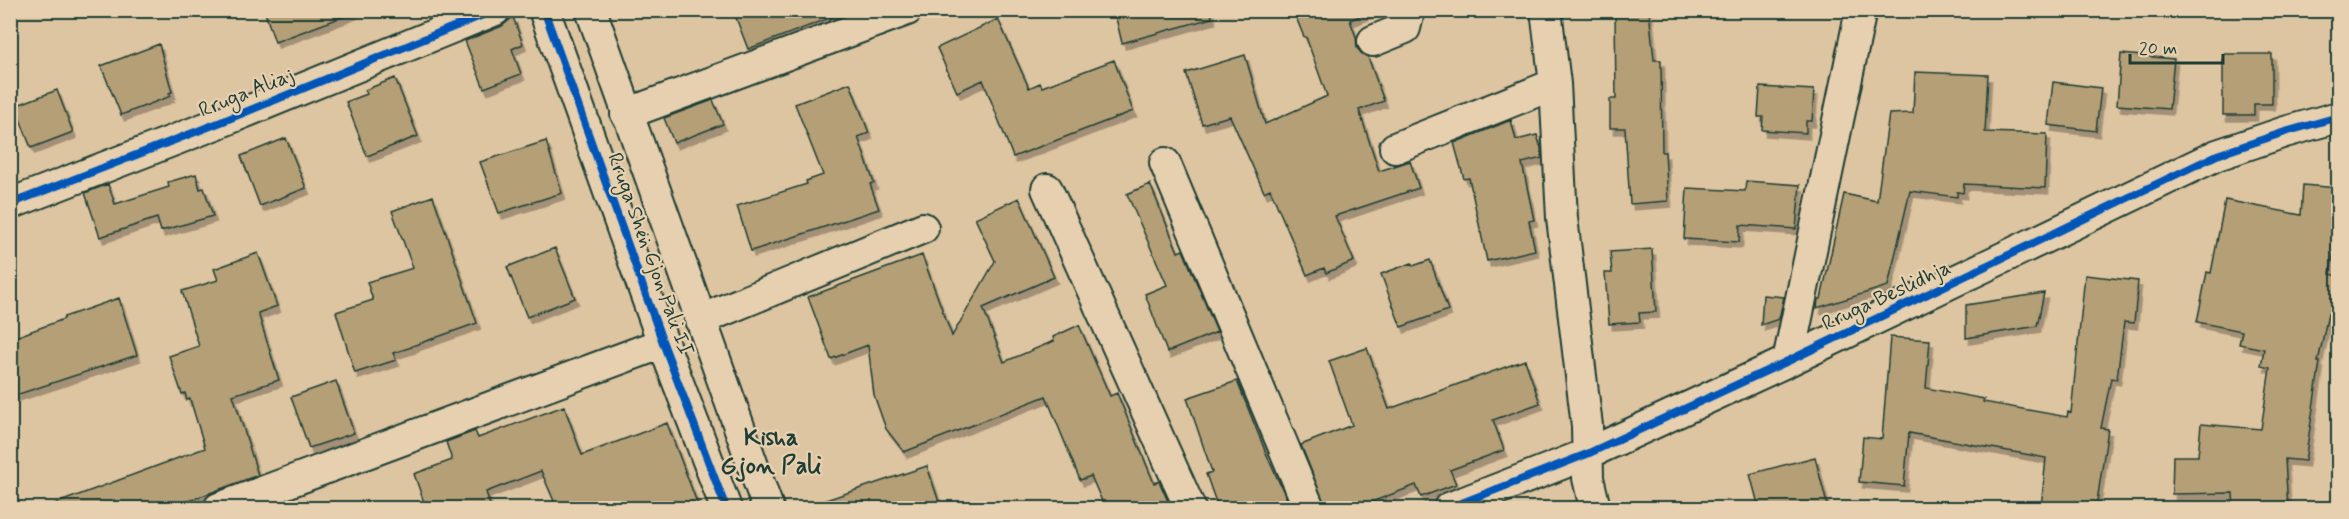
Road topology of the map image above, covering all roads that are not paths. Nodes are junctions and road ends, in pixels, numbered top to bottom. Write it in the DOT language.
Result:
graph roads {
  1 [pos="495,10"];
  2 [pos="544,10"];
  3 [pos="591,10"];
  4 [pos="907,10"];
  5 [pos="1406,10"];
  6 [pos="1546,10"];
  7 [pos="1861,10"];
  8 [pos="1372,41"];
  9 [pos="1555,84"];
  10 [pos="626,114"];
  11 [pos="2338,117"];
  12 [pos="1395,148"];
  13 [pos="1166,163"];
  14 [pos="1047,189"];
  15 [pos="10,204"];
  16 [pos="923,228"];
  17 [pos="700,320"];
  18 [pos="663,343"];
  19 [pos="1788,362"];
  20 [pos="1587,454"];
  21 [pos="219,508"];
  22 [pos="726,508"];
  23 [pos="768,508"];
  24 [pos="1190,508"];
  25 [pos="1309,508"];
  26 [pos="1449,508"];
  27 [pos="1595,508"];
  1 -- 15 [label="street, Rruga Aliaj"];
  2 -- 18 [label="street, Rruga Shën Gjon Pali II"];
  3 -- 10 [label="street, Rruga Shën Gjon Pali II"];
  4 -- 10 [label="street"];
  5 -- 8 [label="street"];
  6 -- 9 [label="street"];
  7 -- 19 [label="street"];
  9 -- 12 [label="street"];
  9 -- 20 [label="street"];
  10 -- 17 [label="street, Rruga Shën Gjon Pali II"];
  11 -- 19 [label="street, Rruga Beslidhja"];
  13 -- 25 [label="street"];
  14 -- 24 [label="street"];
  16 -- 17 [label="street"];
  17 -- 23 [label="street, Rruga Shën Gjon Pali II"];
  18 -- 21 [label="street"];
  18 -- 22 [label="street, Rruga Shën Gjon Pali II"];
  19 -- 20 [label="street, Rruga Beslidhja"];
  20 -- 26 [label="street, Rruga Beslidhja"];
  20 -- 27 [label="street"];
}
